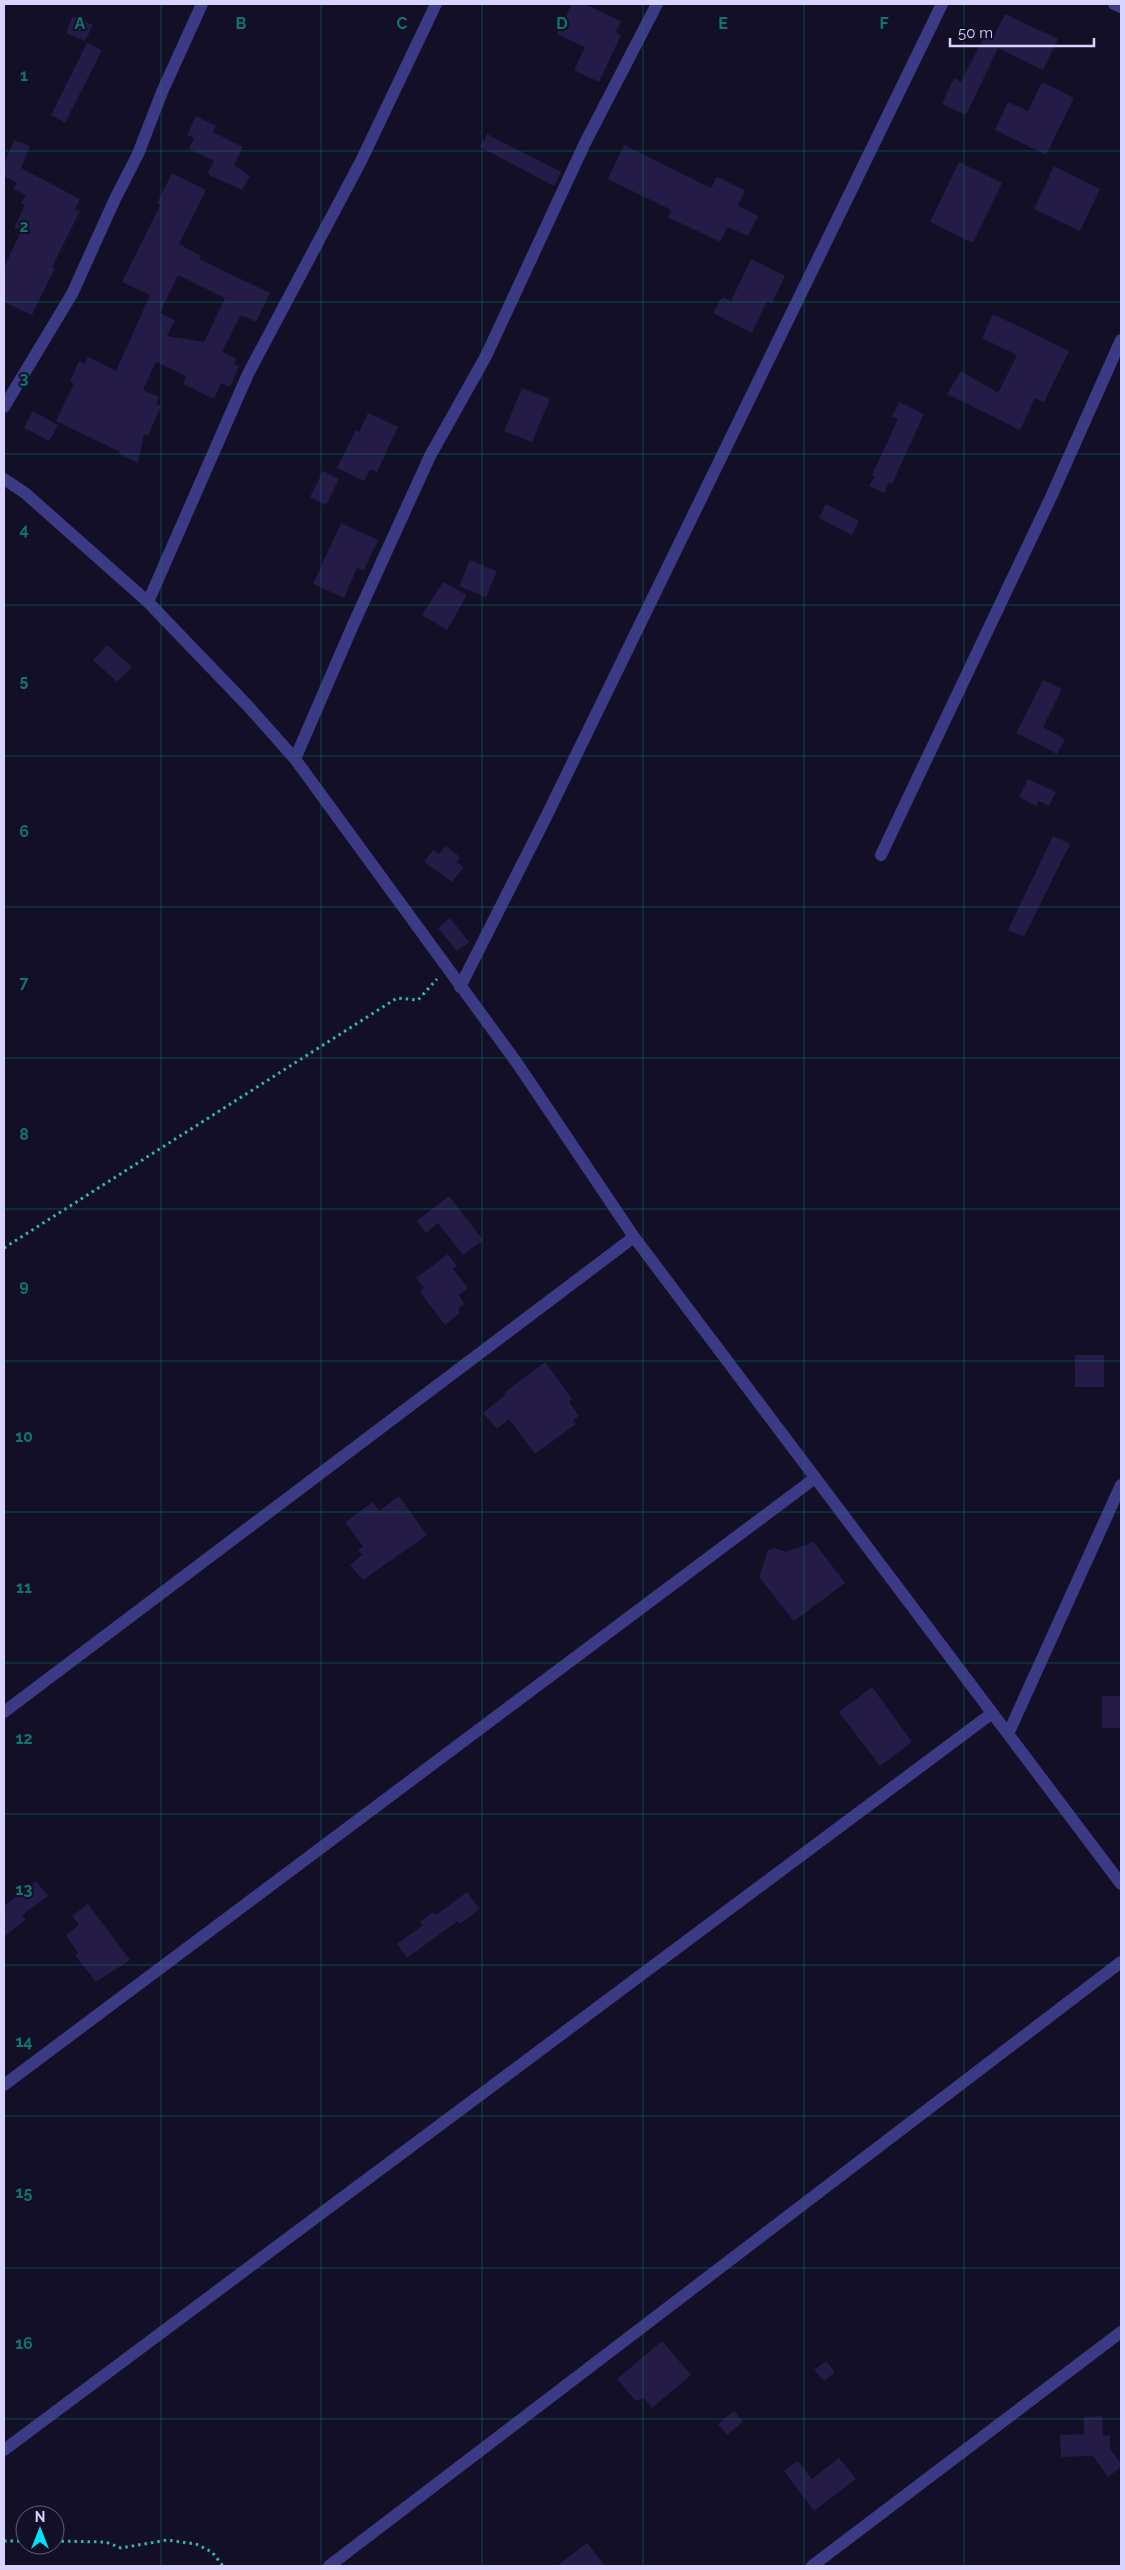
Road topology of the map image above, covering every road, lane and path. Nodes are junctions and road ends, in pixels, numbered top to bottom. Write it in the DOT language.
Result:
graph roads {
  1 [pos="202,4"];
  2 [pos="436,4"];
  3 [pos="657,4"];
  4 [pos="942,4"];
  5 [pos="1114,4"];
  6 [pos="1121,7"];
  7 [pos="1121,340"];
  8 [pos="4,407"];
  9 [pos="4,478"];
  10 [pos="148,602"];
  11 [pos="294,760"];
  12 [pos="881,855"];
  13 [pos="447,968"];
  14 [pos="460,987"];
  15 [pos="634,1237"];
  16 [pos="4,1248"];
  17 [pos="815,1478"];
  18 [pos="1121,1485"];
  19 [pos="4,1712"];
  20 [pos="991,1714"];
  21 [pos="1008,1734"];
  22 [pos="1121,1884"];
  23 [pos="1121,1962"];
  24 [pos="4,2086"];
  25 [pos="1121,2332"];
  26 [pos="4,2450"];
  27 [pos="65,2541"];
  28 [pos="223,2566"];
  29 [pos="329,2566"];
  30 [pos="812,2566"];
  1 -- 8 [label="street"];
  2 -- 10 [label="street"];
  3 -- 11 [label="street"];
  4 -- 14 [label="street"];
  5 -- 6 [label="street"];
  7 -- 12 [label="street"];
  9 -- 10 [label="street"];
  10 -- 11 [label="street"];
  11 -- 13 [label="street"];
  13 -- 14 [label="street"];
  13 -- 16 [label="path"];
  14 -- 15 [label="street"];
  15 -- 17 [label="street"];
  15 -- 19 [label="street"];
  17 -- 20 [label="street"];
  17 -- 24 [label="street"];
  18 -- 21 [label="street"];
  20 -- 21 [label="street"];
  20 -- 26 [label="street"];
  21 -- 22 [label="street"];
  23 -- 29 [label="street"];
  25 -- 30 [label="street"];
  27 -- 28 [label="path"];
}
